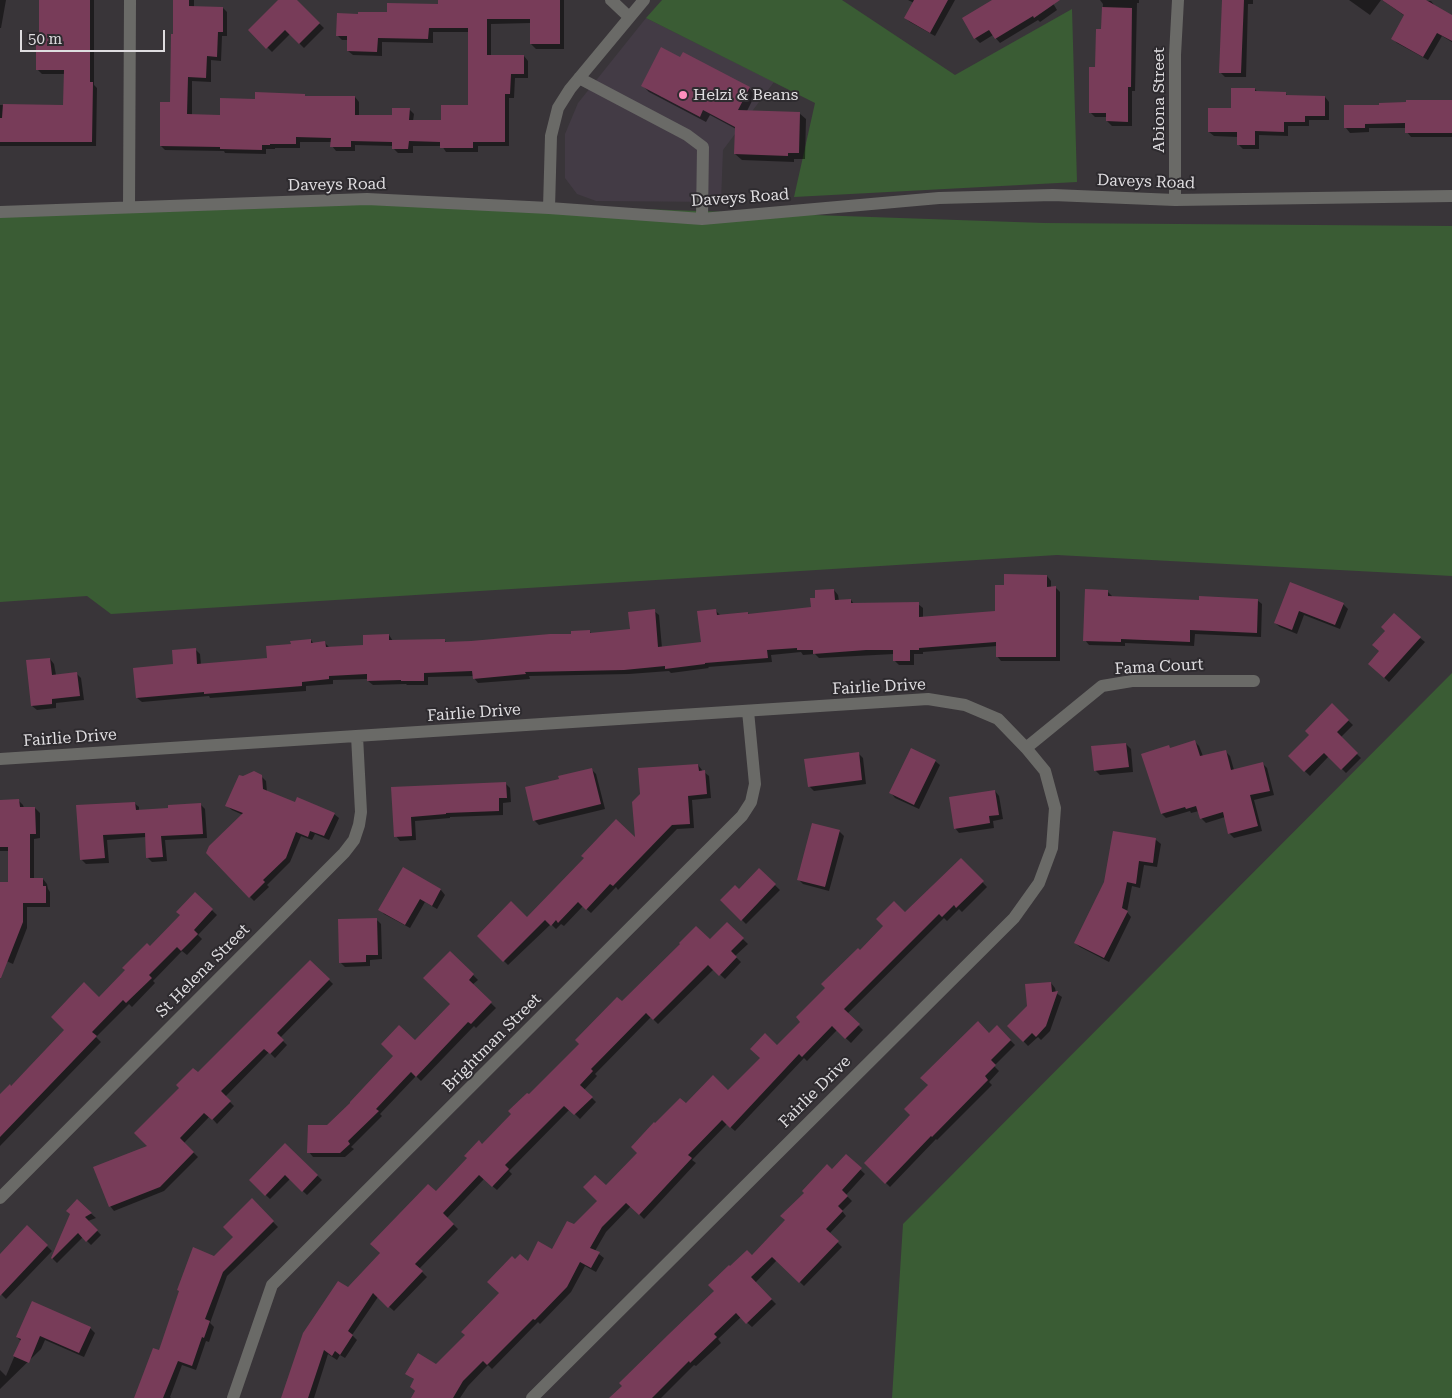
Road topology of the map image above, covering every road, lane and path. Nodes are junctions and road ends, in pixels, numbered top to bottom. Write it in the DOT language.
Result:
graph roads {
  1 [pos="130,0"];
  2 [pos="611,0"];
  3 [pos="644,0"];
  4 [pos="1178,0"];
  5 [pos="629,17"];
  6 [pos="579,78"];
  7 [pos="1452,196"];
  8 [pos="1175,200"];
  9 [pos="129,207"];
  10 [pos="549,208"];
  11 [pos="0,212"];
  12 [pos="702,219"];
  13 [pos="1254,680"];
  14 [pos="748,711"];
  15 [pos="357,736"];
  16 [pos="1026,748"];
  17 [pos="0,759"];
  18 [pos="0,1198"];
  19 [pos="233,1398"];
  20 [pos="532,1398"];
  1 -- 9 [label="street"];
  2 -- 5 [label="street"];
  3 -- 5 [label="street"];
  4 -- 8 [label="street, Abiona Street"];
  5 -- 6 [label="street"];
  6 -- 10 [label="street"];
  6 -- 12 [label="street"];
  7 -- 8 [label="street, Daveys Road"];
  8 -- 12 [label="street, Daveys Road"];
  9 -- 10 [label="street, Daveys Road"];
  9 -- 11 [label="street, Daveys Road"];
  10 -- 12 [label="street, Daveys Road"];
  13 -- 16 [label="street, Fama Court"];
  14 -- 15 [label="street, Fairlie Drive"];
  14 -- 16 [label="street, Fairlie Drive"];
  14 -- 19 [label="street, Brightman Street"];
  15 -- 17 [label="street, Fairlie Drive"];
  15 -- 18 [label="street, St Helena Street"];
  16 -- 20 [label="street, Fairlie Drive"];
}
